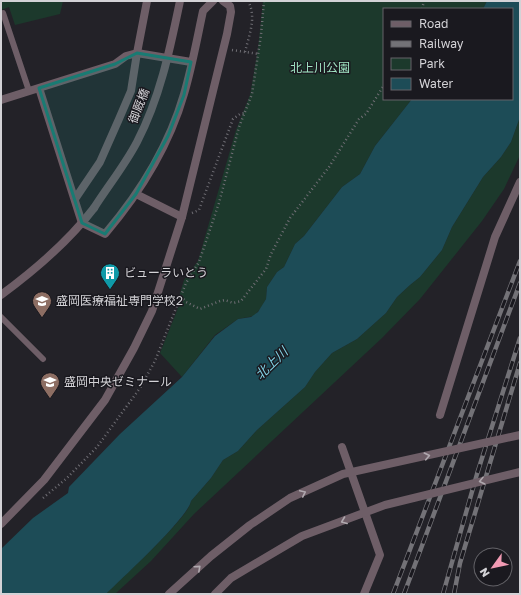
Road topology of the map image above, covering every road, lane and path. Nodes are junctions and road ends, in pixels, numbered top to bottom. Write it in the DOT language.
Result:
graph roads {
  1 [pos="147,1"];
  2 [pos="180,1"];
  3 [pos="213,1"];
  4 [pos="223,1"];
  5 [pos="248,1"];
  6 [pos="264,1"];
  7 [pos="4,13"];
  8 [pos="240,51"];
  9 [pos="245,52"];
  10 [pos="137,53"];
  11 [pos="259,54"];
  12 [pos="191,62"];
  13 [pos="383,87"];
  14 [pos="39,88"];
  15 [pos="29,92"];
  16 [pos="1,100"];
  17 [pos="245,114"];
  18 [pos="520,182"];
  19 [pos="136,194"];
  20 [pos="75,199"];
  21 [pos="199,210"];
  22 [pos="182,217"];
  23 [pos="82,223"];
  24 [pos="1,295"];
  25 [pos="180,296"];
  26 [pos="1,317"];
  27 [pos="43,359"];
  28 [pos="440,415"];
  29 [pos="520,435"];
  30 [pos="342,447"];
  31 [pos="520,472"];
  32 [pos="39,501"];
  33 [pos="1,524"];
  34 [pos="169,594"];
  35 [pos="215,594"];
  36 [pos="364,594"];
  1 -- 10 [label="street"];
  2 -- 23 [label="street, 御厩橋, bridge"];
  3 -- 12 [label="street"];
  4 -- 22 [label="street"];
  5 -- 9 [label="path"];
  6 -- 11 [label="path"];
  7 -- 15 [label="lane"];
  8 -- 9 [label="path"];
  9 -- 11 [label="path"];
  10 -- 12 [label="street"];
  10 -- 14 [label="street"];
  10 -- 20 [label="street"];
  11 -- 17 [label="path"];
  12 -- 19 [label="street"];
  13 -- 25 [label="path"];
  14 -- 15 [label="street"];
  14 -- 20 [label="street"];
  15 -- 16 [label="street"];
  17 -- 21 [label="path"];
  17 -- 25 [label="path"];
  18 -- 28 [label="street"];
  19 -- 22 [label="street"];
  19 -- 23 [label="street"];
  20 -- 23 [label="street"];
  22 -- 33 [label="street"];
  23 -- 24 [label="street, 御厩橋"];
  25 -- 32 [label="path"];
  26 -- 27 [label="lane"];
  34 -- 29 [label="street, one-way, bridge"];
  30 -- 36 [label="street"];
  31 -- 35 [label="street, one-way, bridge"];
}
